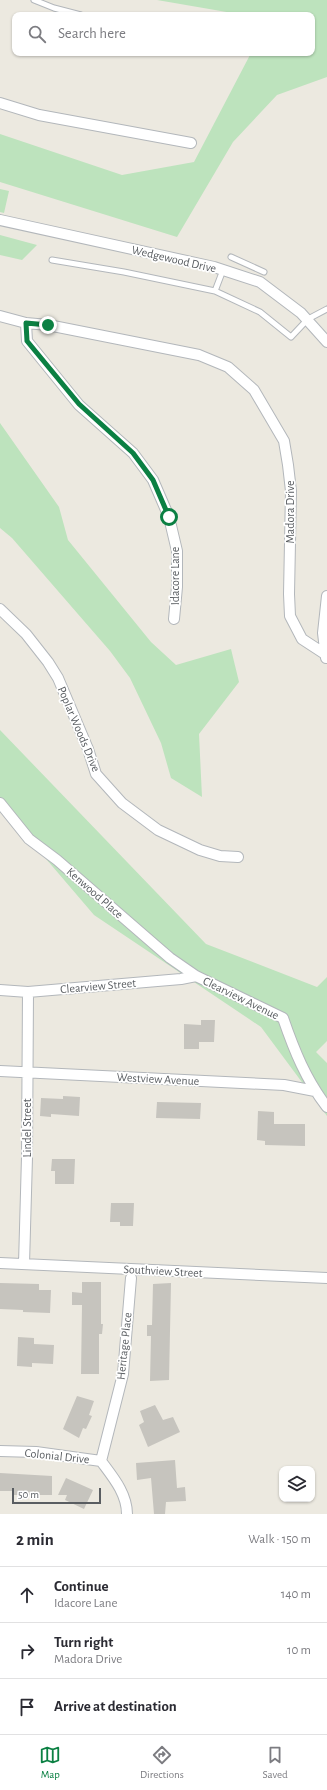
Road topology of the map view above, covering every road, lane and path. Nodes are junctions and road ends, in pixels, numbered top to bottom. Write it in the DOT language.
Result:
graph roads {
  1 [pos="34,0"];
  2 [pos="69,12"];
  3 [pos="0,103"];
  4 [pos="191,143"];
  5 [pos="0,220"];
  6 [pos="231,257"];
  7 [pos="52,260"];
  8 [pos="253,267"];
  9 [pos="223,270"];
  10 [pos="264,272"];
  11 [pos="251,279"];
  12 [pos="215,291"];
  13 [pos="327,309"];
  14 [pos="0,316"];
  15 [pos="308,319"];
  16 [pos="26,323"];
  17 [pos="327,342"];
  18 [pos="327,596"];
  19 [pos="0,609"];
  20 [pos="174,619"];
  21 [pos="325,626"];
  22 [pos="326,656"];
  23 [pos="0,803"];
  24 [pos="238,857"];
  25 [pos="196,976"];
  26 [pos="0,990"];
  27 [pos="28,992"];
  28 [pos="0,1071"];
  29 [pos="27,1073"];
  30 [pos="315,1091"];
  31 [pos="327,1107"];
  32 [pos="0,1263"];
  33 [pos="24,1264"];
  34 [pos="131,1278"];
  35 [pos="327,1278"];
  36 [pos="0,1451"];
  37 [pos="101,1461"];
  38 [pos="127,1514"];
  1 -- 2 [label="lane"];
  3 -- 4 [label="street"];
  5 -- 9 [label="street, Wedgewood Drive"];
  6 -- 8 [label="lane"];
  7 -- 12 [label="lane"];
  8 -- 10 [label="lane"];
  8 -- 11 [label="lane"];
  9 -- 11 [label="street, Wedgewood Drive"];
  9 -- 12 [label="lane"];
  11 -- 15 [label="street, Wedgewood Drive"];
  12 -- 15 [label="lane"];
  13 -- 15 [label="lane"];
  14 -- 16 [label="street, Madora Drive"];
  15 -- 17 [label="street, Wedgewood Drive"];
  16 -- 20 [label="street, Idacore Lane"];
  16 -- 22 [label="street, Madora Drive"];
  18 -- 21 [label="street"];
  19 -- 24 [label="street, Poplar Woods Drive"];
  21 -- 22 [label="street"];
  23 -- 25 [label="street, Kenwood Place"];
  25 -- 27 [label="street, Clearview Street"];
  25 -- 30 [label="street, Clearview Avenue"];
  26 -- 27 [label="street, Clearview Street"];
  27 -- 29 [label="street, Lindel Street"];
  28 -- 29 [label="street, Westview Avenue"];
  29 -- 30 [label="street, Westview Avenue"];
  29 -- 33 [label="street, Lindel Street"];
  30 -- 31 [label="street, Clearview Avenue"];
  32 -- 33 [label="street, Southview Street"];
  33 -- 35 [label="street, Southview Street"];
  34 -- 37 [label="street, Heritage Place"];
  36 -- 37 [label="street, Colonial Drive"];
  37 -- 38 [label="street, Colonial Drive"];
}
